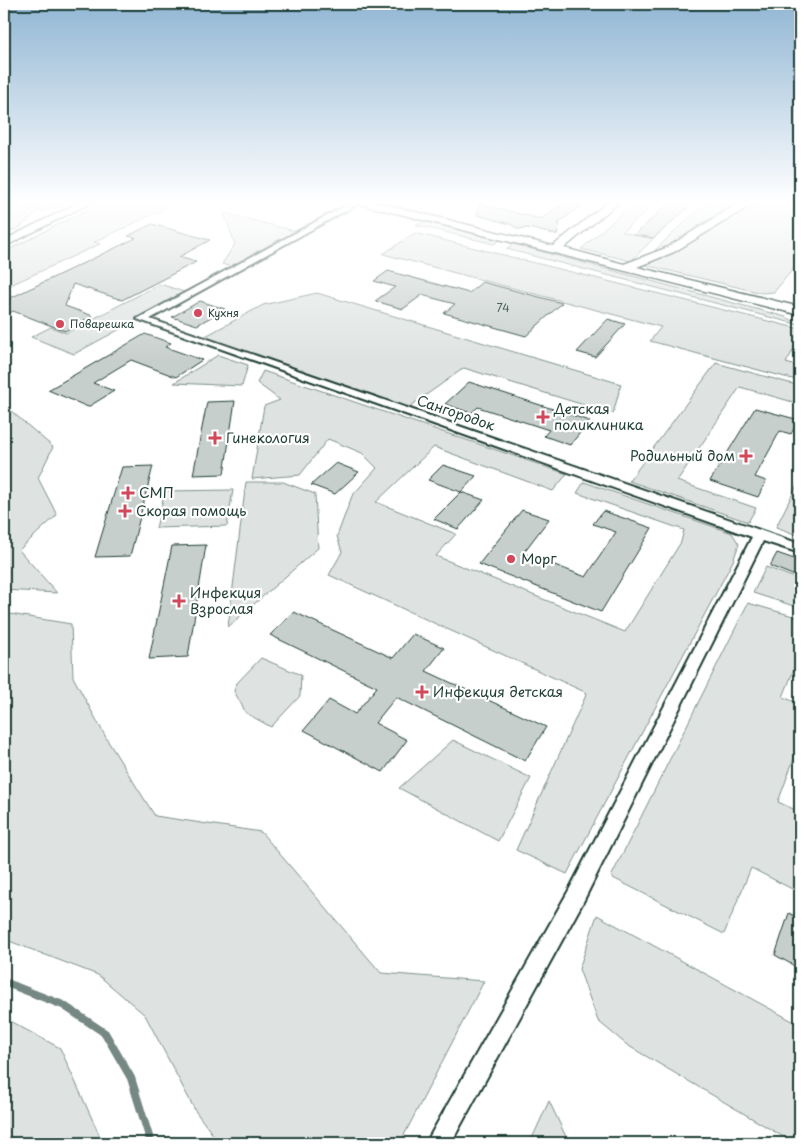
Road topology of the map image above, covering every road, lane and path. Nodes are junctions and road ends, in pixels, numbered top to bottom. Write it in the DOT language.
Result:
graph roads {
  1 [pos="261,255"];
  2 [pos="577,255"];
  3 [pos="658,255"];
  4 [pos="626,267"];
  5 [pos="800,311"];
  6 [pos="759,535"];
  7 [pos="800,549"];
  8 [pos="438,1143"];
  1 -- 6 [label="street, Сангородок"];
  2 -- 4 [label="main road"];
  3 -- 4 [label="main road"];
  4 -- 5 [label="main road"];
  6 -- 7 [label="street, Сангородок"];
  6 -- 8 [label="street"];
}
